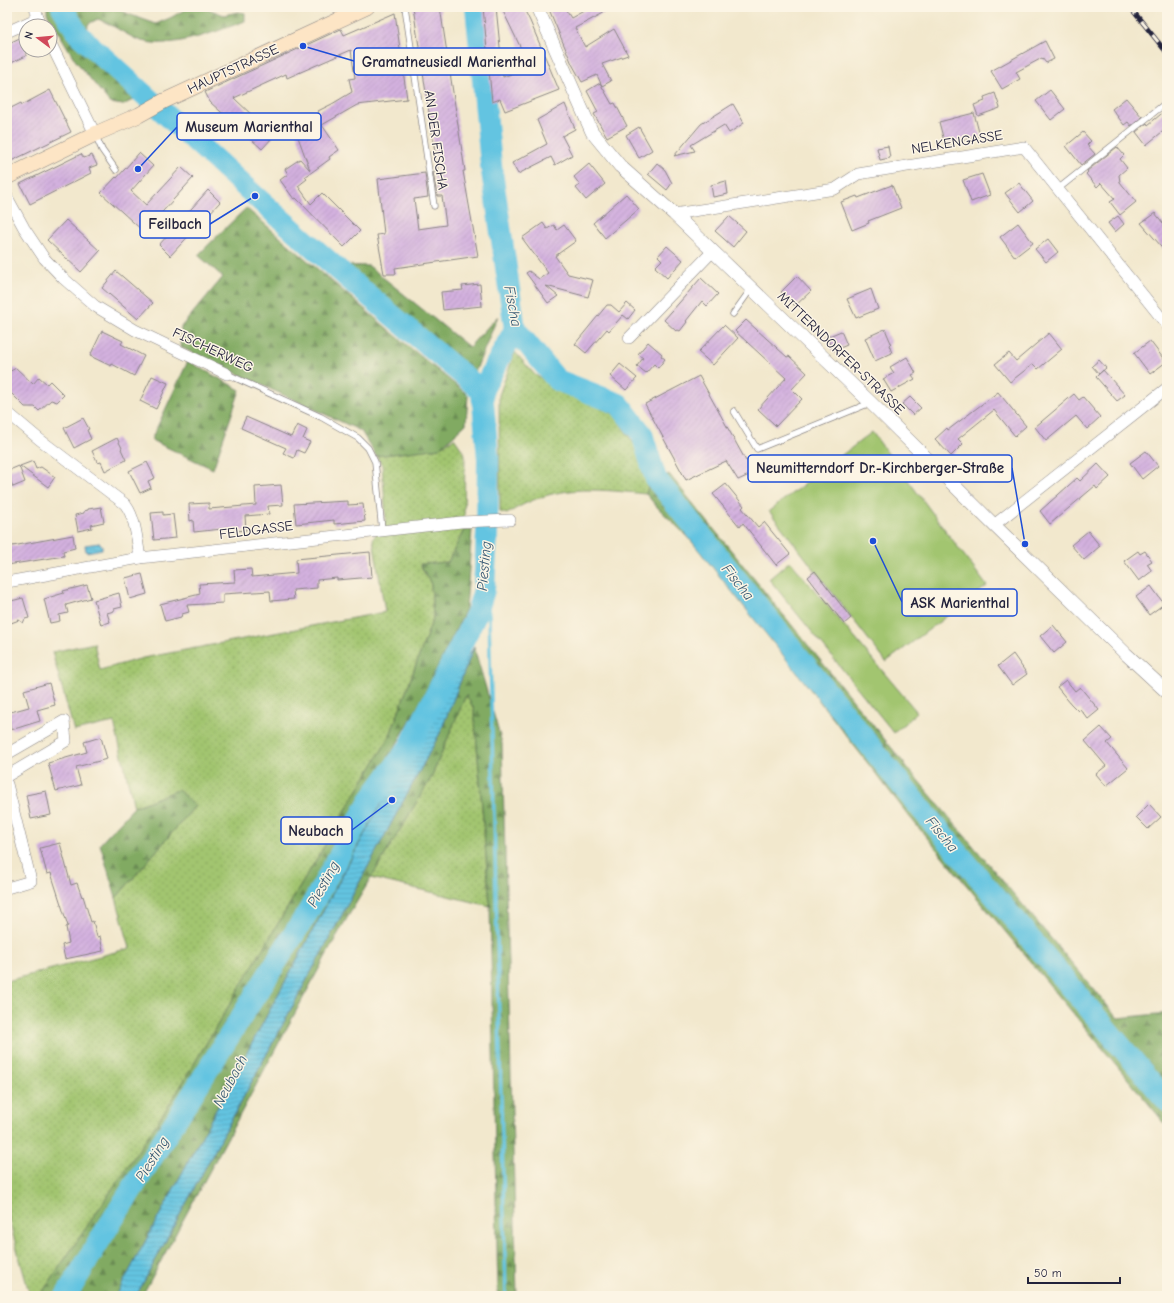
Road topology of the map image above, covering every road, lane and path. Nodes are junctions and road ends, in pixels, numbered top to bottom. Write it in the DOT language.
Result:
graph roads {
  1 [pos="367,7"];
  2 [pos="405,7"];
  3 [pos="538,7"];
  4 [pos="38,17"];
  5 [pos="7,32"];
  6 [pos="58,58"];
  7 [pos="1167,102"];
  8 [pos="95,134"];
  9 [pos="116,170"];
  10 [pos="7,177"];
  11 [pos="1058,189"];
  12 [pos="7,197"];
  13 [pos="434,206"];
  14 [pos="674,214"];
  15 [pos="712,252"];
  16 [pos="751,289"];
  17 [pos="733,314"];
  18 [pos="1167,325"];
  19 [pos="629,338"];
  20 [pos="228,374"];
  21 [pos="1167,388"];
  22 [pos="871,403"];
  23 [pos="734,411"];
  24 [pos="7,412"];
  25 [pos="510,520"];
  26 [pos="994,525"];
  27 [pos="382,530"];
  28 [pos="140,558"];
  29 [pos="7,582"];
  30 [pos="1167,692"];
  31 [pos="7,754"];
  32 [pos="7,776"];
  33 [pos="7,784"];
  34 [pos="7,888"];
  1 -- 8 [label="main road, HAUPTSTRASSE"];
  2 -- 13 [label="lane, AN DER FISCHA"];
  3 -- 14 [label="street, MITTERNDORFER-STRASSE"];
  4 -- 5 [label="street"];
  6 -- 8 [label="street"];
  7 -- 11 [label="lane"];
  8 -- 9 [label="lane"];
  8 -- 10 [label="main road"];
  11 -- 14 [label="street, NELKENGASSE"];
  11 -- 18 [label="street, NELKENGASSE"];
  12 -- 20 [label="street, FISCHERWEG"];
  14 -- 15 [label="street, MITTERNDORFER-STRASSE"];
  15 -- 16 [label="street, MITTERNDORFER-STRASSE"];
  15 -- 19 [label="street"];
  16 -- 17 [label="lane"];
  16 -- 22 [label="street, MITTERNDORFER-STRASSE"];
  20 -- 27 [label="lane, FISCHERWEG"];
  21 -- 26 [label="street"];
  22 -- 23 [label="lane"];
  22 -- 26 [label="street, MITTERNDORFER-STRASSE"];
  24 -- 28 [label="street"];
  25 -- 27 [label="street, FELDGASSE"];
  26 -- 30 [label="street, MITTERNDORFER-STRASSE"];
  27 -- 28 [label="street, FELDGASSE"];
  28 -- 29 [label="street, FELDGASSE"];
  31 -- 32 [label="street"];
  33 -- 34 [label="street"];
}
